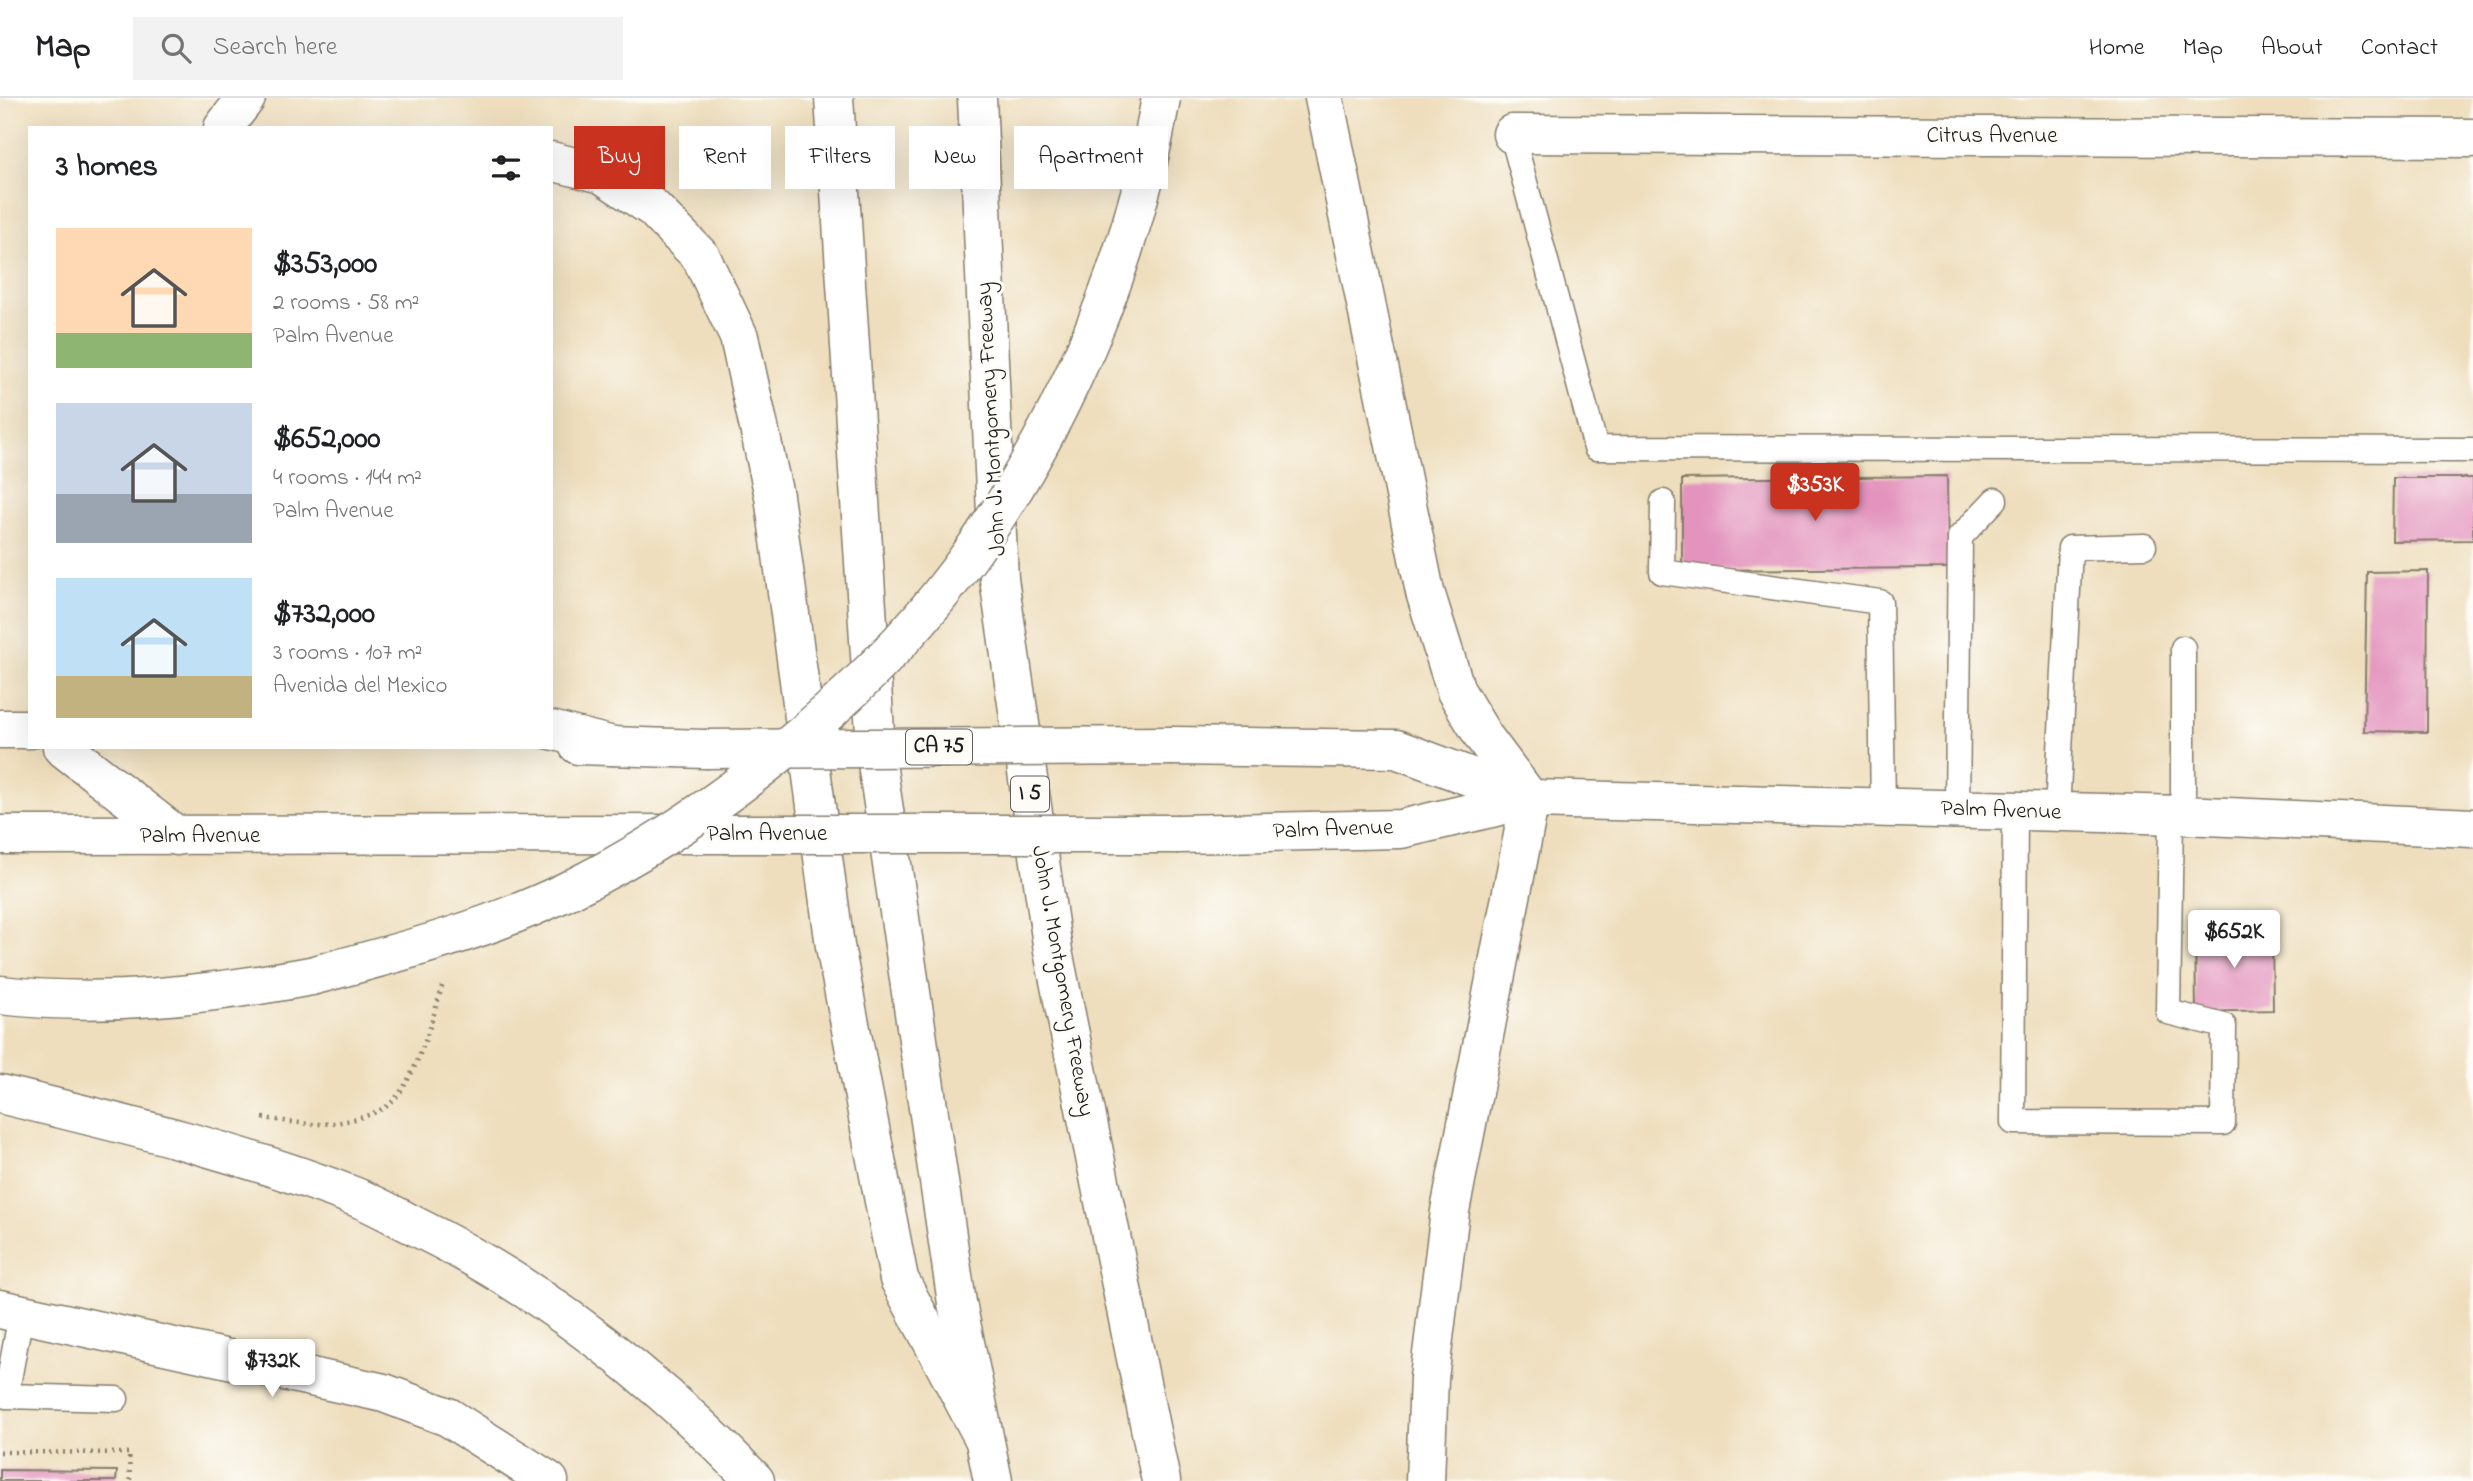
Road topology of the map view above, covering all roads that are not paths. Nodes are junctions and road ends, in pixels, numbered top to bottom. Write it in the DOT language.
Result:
graph roads {
  1 [pos="246,98"];
  2 [pos="834,98"];
  3 [pos="977,98"];
  4 [pos="1161,98"];
  5 [pos="1324,98"];
  6 [pos="225,126"];
  7 [pos="1511,134"];
  8 [pos="2473,138"];
  9 [pos="553,162"];
  10 [pos="2473,450"];
  11 [pos="1995,500"];
  12 [pos="1662,502"];
  13 [pos="2144,546"];
  14 [pos="2183,648"];
  15 [pos="0,729"];
  16 [pos="28,729"];
  17 [pos="553,731"];
  18 [pos="553,744"];
  19 [pos="613,746"];
  20 [pos="65,749"];
  21 [pos="1530,799"];
  22 [pos="1884,808"];
  23 [pos="1958,810"];
  24 [pos="2015,811"];
  25 [pos="2057,813"];
  26 [pos="2177,815"];
  27 [pos="2473,828"];
  28 [pos="0,835"];
  29 [pos="177,836"];
  30 [pos="0,995"];
  31 [pos="0,1094"];
  32 [pos="11,1311"];
  33 [pos="116,1399"];
  34 [pos="982,1437"];
  35 [pos="550,1481"];
  36 [pos="755,1481"];
  37 [pos="993,1481"];
  38 [pos="1161,1481"];
  39 [pos="1425,1481"];
  1 -- 6 [label="main road"];
  2 -- 34 [label="main road"];
  3 -- 38 [label="main road, John J. Montgomery Freeway / I 5"];
  4 -- 30 [label="main road, bridge"];
  5 -- 21 [label="main road"];
  7 -- 8 [label="main road, Citrus Avenue"];
  7 -- 10 [label="lane"];
  9 -- 34 [label="main road"];
  11 -- 23 [label="lane"];
  12 -- 22 [label="lane"];
  13 -- 25 [label="lane"];
  14 -- 26 [label="lane"];
  15 -- 16 [label="main road"];
  17 -- 19 [label="main road"];
  18 -- 19 [label="main road, Palm Avenue / CA 75"];
  19 -- 21 [label="main road, Palm Avenue / CA 75, bridge"];
  20 -- 29 [label="main road"];
  21 -- 22 [label="main road, Palm Avenue"];
  21 -- 29 [label="main road, Palm Avenue, bridge"];
  21 -- 39 [label="main road"];
  22 -- 23 [label="main road, Palm Avenue"];
  23 -- 24 [label="main road, Palm Avenue"];
  24 -- 25 [label="main road, Palm Avenue"];
  24 -- 26 [label="lane"];
  25 -- 26 [label="main road, Palm Avenue"];
  26 -- 27 [label="main road, Palm Avenue"];
  28 -- 29 [label="main road, Palm Avenue"];
  31 -- 36 [label="main road"];
  32 -- 33 [label="lane"];
  32 -- 35 [label="main road"];
  34 -- 37 [label="main road"];
}
